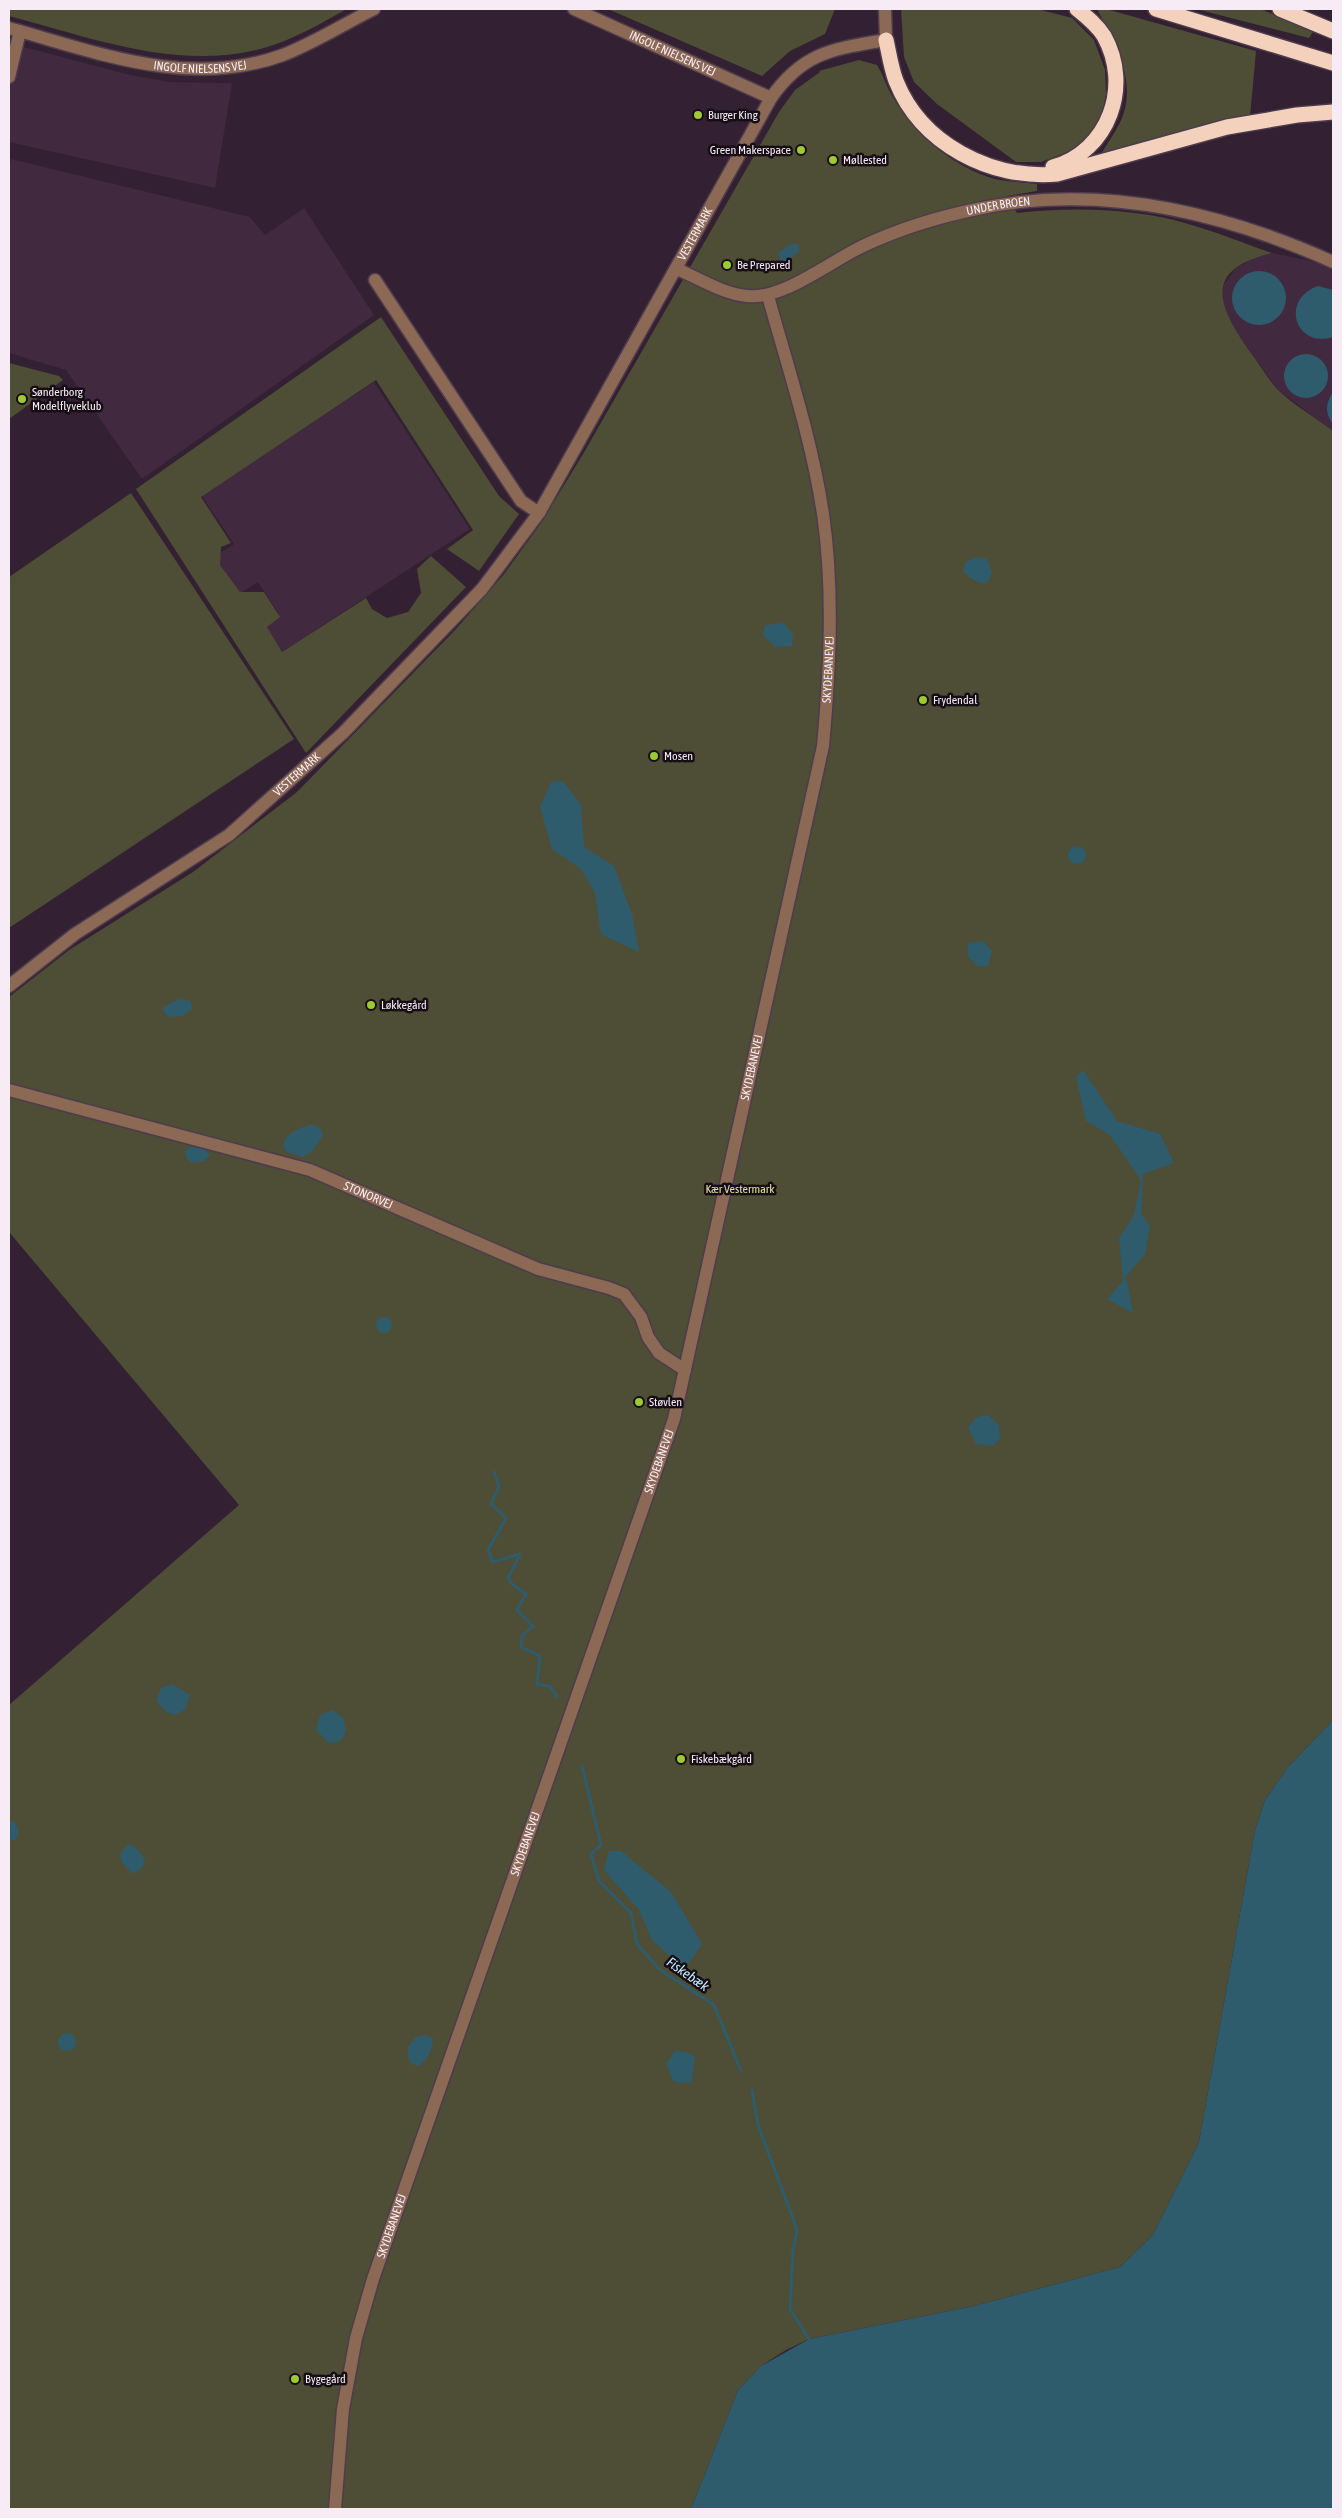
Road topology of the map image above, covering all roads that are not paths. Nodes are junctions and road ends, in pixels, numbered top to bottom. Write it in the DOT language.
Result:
graph roads {
  1 [pos="374,9"];
  2 [pos="574,9"];
  3 [pos="885,9"];
  4 [pos="1077,9"];
  5 [pos="1156,9"];
  6 [pos="1280,9"];
  7 [pos="14,30"];
  8 [pos="1333,31"];
  9 [pos="886,40"];
  10 [pos="1333,53"];
  11 [pos="1333,63"];
  12 [pos="9,77"];
  13 [pos="771,98"];
  14 [pos="1333,112"];
  15 [pos="1022,172"];
  16 [pos="1333,262"];
  17 [pos="677,268"];
  18 [pos="375,280"];
  19 [pos="768,296"];
  20 [pos="538,513"];
  21 [pos="9,986"];
  22 [pos="9,1090"];
  23 [pos="685,1370"];
  24 [pos="335,2509"];
  1 -- 7 [label="street, INGOLF NIELSENS VEJ"];
  2 -- 13 [label="street, INGOLF NIELSENS VEJ"];
  3 -- 9 [label="street"];
  4 -- 15 [label="highway"];
  5 -- 10 [label="highway"];
  5 -- 11 [label="highway"];
  6 -- 8 [label="highway"];
  7 -- 12 [label="street, INGOLF NIELSENS VEJ"];
  9 -- 13 [label="street, VESTERMARK"];
  9 -- 15 [label="highway"];
  13 -- 17 [label="street, VESTERMARK"];
  14 -- 15 [label="highway"];
  16 -- 19 [label="street, UNDER BROEN"];
  17 -- 19 [label="street, UNDER BROEN"];
  17 -- 20 [label="street, VESTERMARK"];
  18 -- 20 [label="street"];
  19 -- 23 [label="street, SKYDEBANEVEJ"];
  20 -- 21 [label="street, VESTERMARK"];
  22 -- 23 [label="street, STONORVEJ"];
  23 -- 24 [label="street, SKYDEBANEVEJ"];
}
